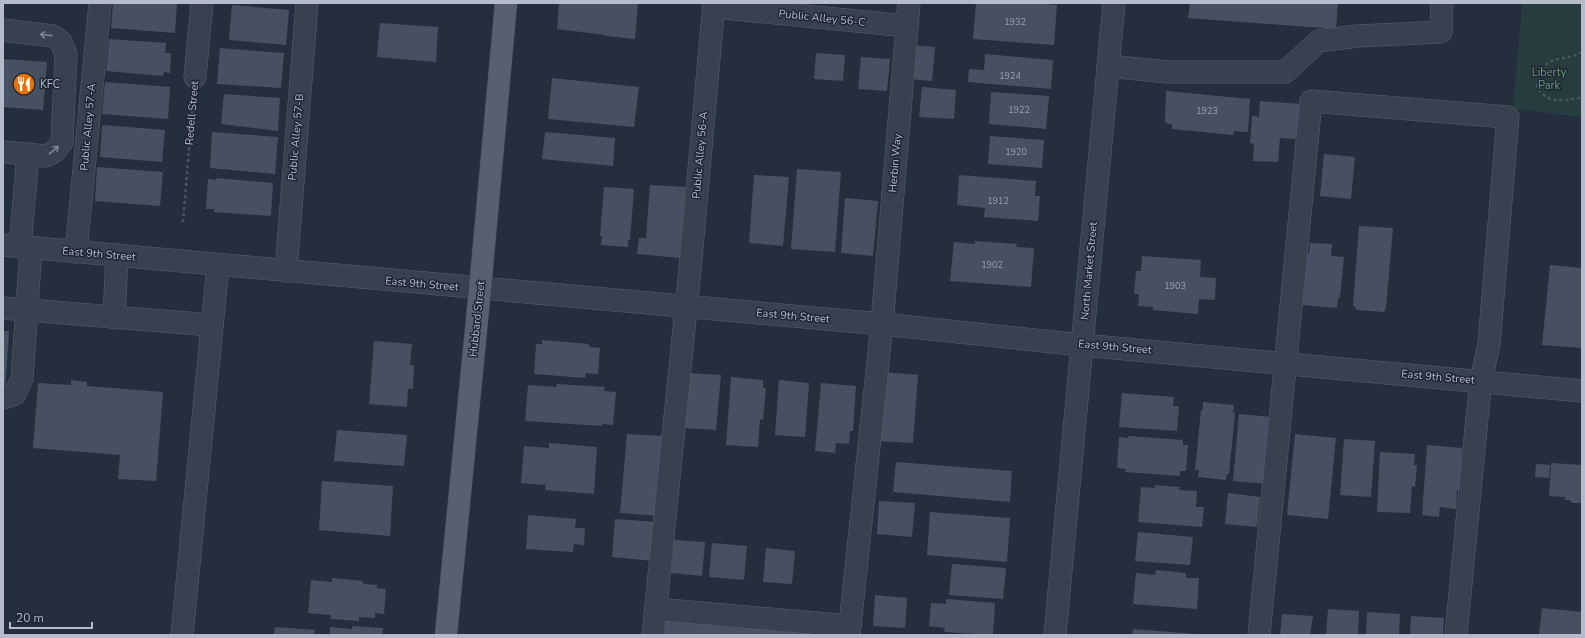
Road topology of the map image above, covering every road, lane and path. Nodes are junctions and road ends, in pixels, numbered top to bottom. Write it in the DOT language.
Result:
graph roads {
  1 [pos="100,3"];
  2 [pos="202,3"];
  3 [pos="307,3"];
  4 [pos="506,3"];
  5 [pos="909,3"];
  6 [pos="1114,3"];
  7 [pos="1442,3"];
  8 [pos="714,5"];
  9 [pos="907,26"];
  10 [pos="3,30"];
  11 [pos="1582,52"];
  12 [pos="1108,66"];
  13 [pos="195,77"];
  14 [pos="1582,98"];
  15 [pos="3,152"];
  16 [pos="28,154"];
  17 [pos="183,222"];
  18 [pos="18,246"];
  19 [pos="76,252"];
  20 [pos="117,255"];
  21 [pos="218,265"];
  22 [pos="286,271"];
  23 [pos="480,289"];
  24 [pos="686,307"];
  25 [pos="3,308"];
  26 [pos="27,310"];
  27 [pos="114,318"];
  28 [pos="882,324"];
  29 [pos="212,325"];
  30 [pos="1082,344"];
  31 [pos="1286,363"];
  32 [pos="1481,381"];
  33 [pos="1582,391"];
  34 [pos="3,398"];
  35 [pos="656,609"];
  36 [pos="850,630"];
  37 [pos="182,635"];
  38 [pos="446,635"];
  39 [pos="653,635"];
  40 [pos="1055,635"];
  41 [pos="1259,635"];
  42 [pos="1456,635"];
  1 -- 19 [label="street, Public Alley 57-A"];
  2 -- 13 [label="street, Redell Street"];
  3 -- 22 [label="street, Public Alley 57-B"];
  4 -- 23 [label="main road, Hubbard Street"];
  5 -- 9 [label="street, Herbin Way"];
  6 -- 12 [label="street, North Market Street"];
  7 -- 12 [label="street"];
  8 -- 9 [label="street, Public Alley 56-C"];
  8 -- 24 [label="street, Public Alley 56-A"];
  9 -- 28 [label="street, Herbin Way"];
  16 -- 10 [label="street, one-way"];
  11 -- 14 [label="path"];
  12 -- 30 [label="street, North Market Street"];
  13 -- 17 [label="path, Redell Street"];
  15 -- 16 [label="street"];
  16 -- 18 [label="street"];
  18 -- 19 [label="street, East 9th Street"];
  18 -- 26 [label="street"];
  19 -- 20 [label="street, East 9th Street"];
  20 -- 21 [label="street, East 9th Street"];
  20 -- 27 [label="street"];
  21 -- 22 [label="street, East 9th Street"];
  21 -- 29 [label="street"];
  22 -- 23 [label="street, East 9th Street"];
  23 -- 24 [label="street, East 9th Street"];
  23 -- 38 [label="main road, Hubbard Street"];
  24 -- 28 [label="street, East 9th Street"];
  24 -- 35 [label="street, Public Alley 56-A"];
  25 -- 26 [label="street"];
  26 -- 27 [label="street"];
  26 -- 34 [label="street"];
  27 -- 29 [label="street"];
  28 -- 30 [label="street, East 9th Street"];
  28 -- 36 [label="street, Herbin Way"];
  29 -- 37 [label="street"];
  30 -- 31 [label="street, East 9th Street"];
  30 -- 40 [label="street, North Market Street"];
  31 -- 32 [label="street, East 9th Street"];
  31 -- 32 [label="street"];
  31 -- 41 [label="street"];
  32 -- 33 [label="street, East 9th Street"];
  32 -- 42 [label="street"];
  35 -- 36 [label="street"];
  35 -- 39 [label="street, Public Alley 56-A"];
}
